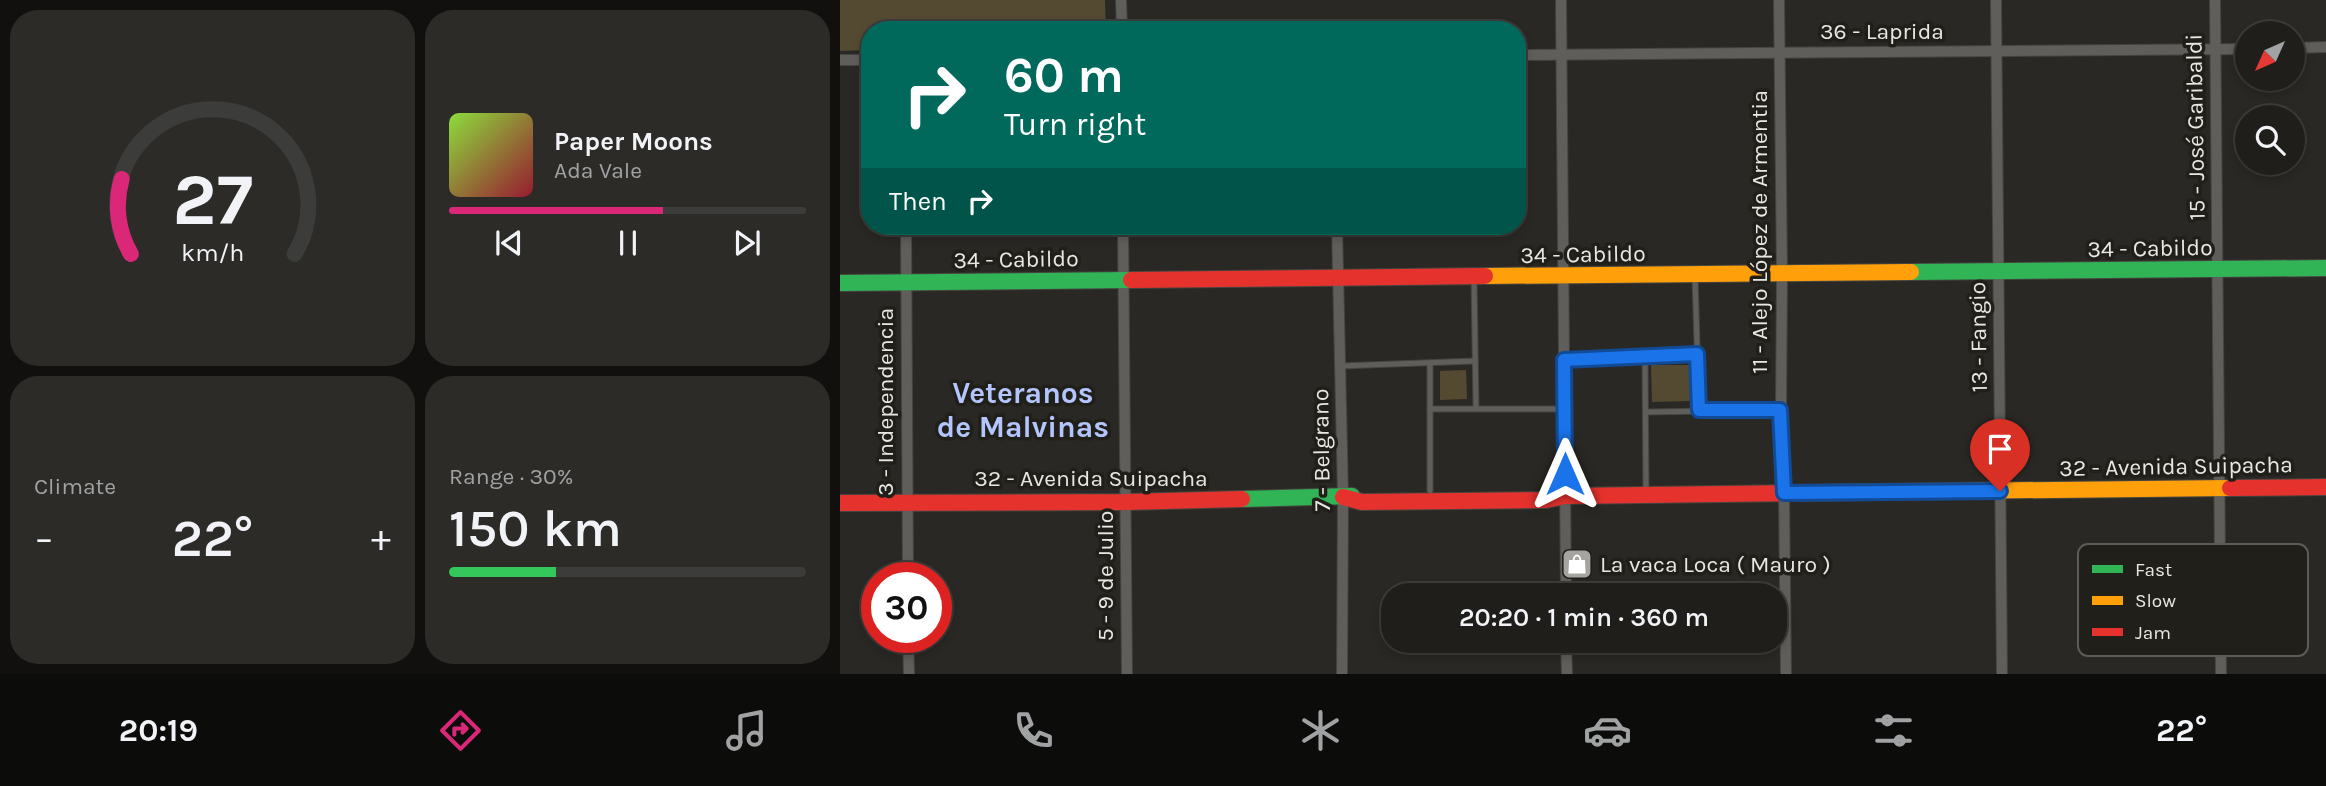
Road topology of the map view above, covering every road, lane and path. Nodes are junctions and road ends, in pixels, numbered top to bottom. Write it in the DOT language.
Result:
graph roads {
  1 [pos="1121,0"];
  2 [pos="1561,0"];
  3 [pos="1779,0"];
  4 [pos="1996,0"];
  5 [pos="2215,0"];
  6 [pos="1122,21"];
  7 [pos="2326,47"];
  8 [pos="2235,48"];
  9 [pos="2305,48"];
  10 [pos="2215,49"];
  11 [pos="1996,51"];
  12 [pos="1780,52"];
  13 [pos="1562,54"];
  14 [pos="1526,55"];
  15 [pos="840,60"];
  16 [pos="861,60"];
  17 [pos="905,235"];
  18 [pos="1123,235"];
  19 [pos="1337,235"];
  20 [pos="2326,268"];
  21 [pos="2217,270"];
  22 [pos="1998,273"];
  23 [pos="1695,275"];
  24 [pos="1782,275"];
  25 [pos="1474,277"];
  26 [pos="1563,277"];
  27 [pos="1338,279"];
  28 [pos="1124,281"];
  29 [pos="906,283"];
  30 [pos="840,284"];
  31 [pos="1697,354"];
  32 [pos="1645,356"];
  33 [pos="1564,360"];
  34 [pos="1475,361"];
  35 [pos="1430,363"];
  36 [pos="1340,366"];
  37 [pos="1475,408"];
  38 [pos="1430,409"];
  39 [pos="1565,409"];
  40 [pos="1699,410"];
  41 [pos="1780,410"];
  42 [pos="1646,412"];
  43 [pos="2326,487"];
  44 [pos="2219,488"];
  45 [pos="1430,491"];
  46 [pos="2000,491"];
  47 [pos="1784,493"];
  48 [pos="1646,495"];
  49 [pos="1565,496"];
  50 [pos="1343,498"];
  51 [pos="906,502"];
  52 [pos="1126,502"];
  53 [pos="840,503"];
  54 [pos="2220,544"];
  55 [pos="908,562"];
  56 [pos="1566,583"];
  57 [pos="908,653"];
  58 [pos="1566,653"];
  59 [pos="2221,656"];
  60 [pos="909,674"];
  61 [pos="1127,674"];
  62 [pos="1342,674"];
  63 [pos="1567,674"];
  64 [pos="1786,674"];
  65 [pos="2002,674"];
  66 [pos="2221,674"];
  1 -- 6 [label="street"];
  2 -- 13 [label="street"];
  3 -- 12 [label="street, 11 - Alejo López de Armentia"];
  4 -- 11 [label="street, 13 - Fangio"];
  5 -- 10 [label="street, 15 - José Garibaldi"];
  7 -- 9 [label="street"];
  8 -- 10 [label="street, 36 - Laprida"];
  10 -- 11 [label="street, 36 - Laprida"];
  10 -- 21 [label="street, 15 - José Garibaldi"];
  11 -- 12 [label="street, 36 - Laprida"];
  11 -- 22 [label="street, 13 - Fangio"];
  12 -- 13 [label="street, 36 - Laprida"];
  12 -- 24 [label="street, 11 - Alejo López de Armentia"];
  13 -- 14 [label="street, 36 - Laprida"];
  13 -- 26 [label="street"];
  15 -- 16 [label="street"];
  17 -- 29 [label="street, 3 - Independencia"];
  18 -- 28 [label="street, 5 - 9 de Julio"];
  19 -- 27 [label="street, 7 - Belgrano"];
  20 -- 21 [label="street, 34 - Cabildo"];
  21 -- 22 [label="street, 34 - Cabildo"];
  21 -- 44 [label="street, 15 - José Garibaldi"];
  22 -- 24 [label="street, 34 - Cabildo"];
  22 -- 46 [label="street, 13 - Fangio"];
  23 -- 24 [label="street, 34 - Cabildo"];
  23 -- 26 [label="street, 34 - Cabildo"];
  23 -- 31 [label="lane"];
  24 -- 41 [label="street, 11 - Alejo López de Armentia"];
  25 -- 26 [label="street, 34 - Cabildo"];
  25 -- 27 [label="street, 34 - Cabildo"];
  25 -- 34 [label="lane"];
  26 -- 33 [label="street"];
  27 -- 28 [label="street, 34 - Cabildo"];
  27 -- 36 [label="street, 7 - Belgrano"];
  28 -- 29 [label="street, 34 - Cabildo"];
  28 -- 52 [label="street, 5 - 9 de Julio"];
  29 -- 30 [label="street, 34 - Cabildo"];
  29 -- 51 [label="street, 3 - Independencia"];
  31 -- 32 [label="lane"];
  31 -- 40 [label="lane"];
  32 -- 33 [label="lane"];
  32 -- 42 [label="lane"];
  33 -- 39 [label="street"];
  34 -- 35 [label="lane"];
  34 -- 37 [label="lane"];
  35 -- 36 [label="lane"];
  35 -- 38 [label="lane"];
  36 -- 50 [label="street, 7 - Belgrano"];
  37 -- 38 [label="lane"];
  37 -- 39 [label="lane"];
  38 -- 45 [label="lane"];
  39 -- 49 [label="street"];
  40 -- 41 [label="lane"];
  40 -- 42 [label="lane"];
  41 -- 47 [label="street, 11 - Alejo López de Armentia"];
  42 -- 48 [label="lane"];
  43 -- 44 [label="street, 32 - Avenida Suipacha"];
  44 -- 46 [label="street, 32 - Avenida Suipacha"];
  44 -- 54 [label="street, 15 - José Garibaldi"];
  45 -- 49 [label="street, 32 - Avenida Suipacha"];
  45 -- 50 [label="street, 32 - Avenida Suipacha"];
  46 -- 47 [label="street, 32 - Avenida Suipacha"];
  46 -- 65 [label="street, 13 - Fangio"];
  47 -- 48 [label="street, 32 - Avenida Suipacha"];
  47 -- 64 [label="street, 11 - Alejo López de Armentia"];
  48 -- 49 [label="street, 32 - Avenida Suipacha"];
  49 -- 50 [label="street, 32 - Avenida Suipacha"];
  49 -- 56 [label="street"];
  50 -- 52 [label="street, 32 - Avenida Suipacha"];
  50 -- 62 [label="street, 7 - Belgrano"];
  51 -- 52 [label="street, 32 - Avenida Suipacha"];
  51 -- 53 [label="street, 32 - Avenida Suipacha"];
  51 -- 55 [label="street, 3 - Independencia"];
  52 -- 61 [label="street, 5 - 9 de Julio"];
  57 -- 60 [label="street"];
  58 -- 63 [label="street"];
  59 -- 66 [label="street, 15 - José Garibaldi"];
}
